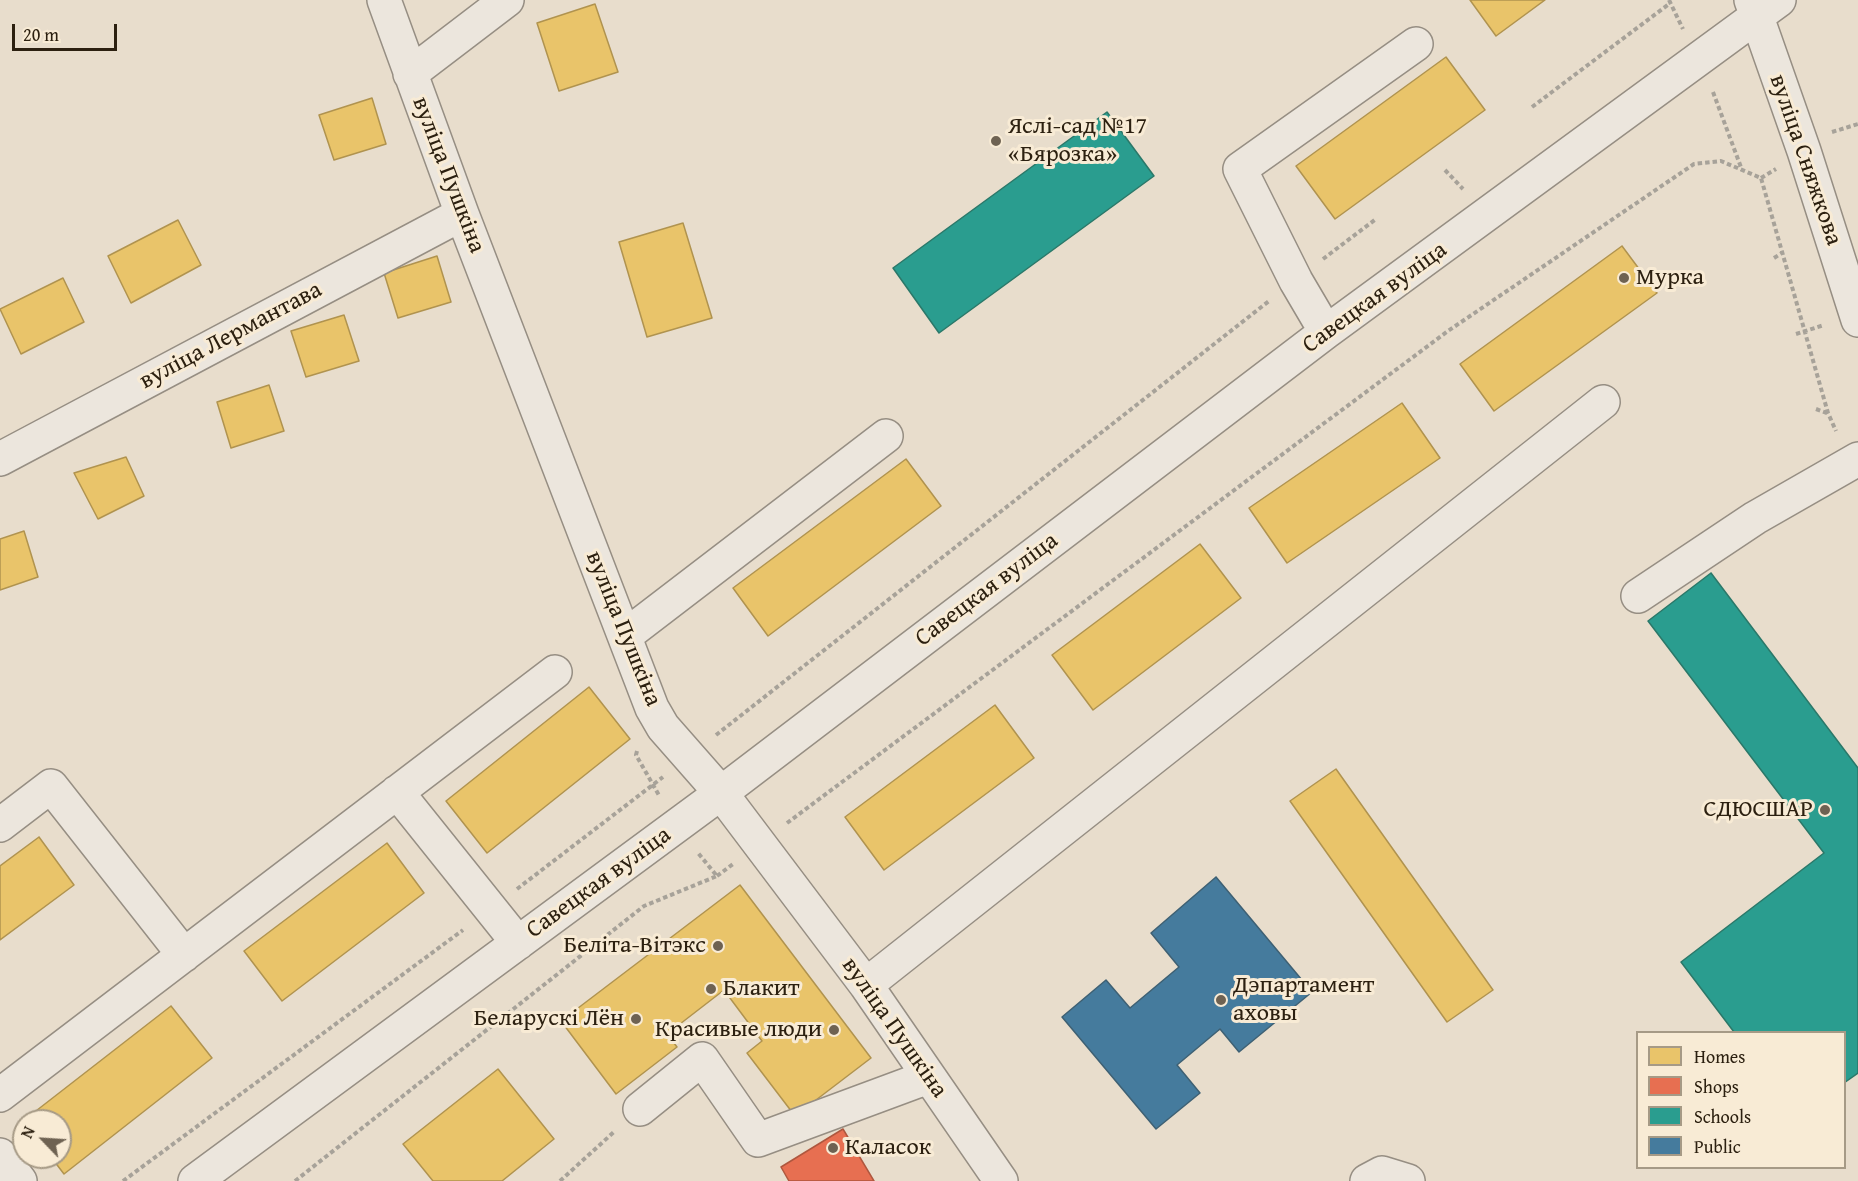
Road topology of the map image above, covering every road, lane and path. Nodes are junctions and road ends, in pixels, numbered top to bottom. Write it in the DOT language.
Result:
graph roads {
  1 [pos="384,0"];
  2 [pos="507,0"];
  3 [pos="1669,4"];
  4 [pos="1762,6"];
  5 [pos="1416,44"];
  6 [pos="410,74"];
  7 [pos="1532,108"];
  8 [pos="462,214"];
  9 [pos="1376,219"];
  10 [pos="1782,253"];
  11 [pos="1774,258"];
  12 [pos="1296,280"];
  13 [pos="1858,320"];
  14 [pos="1326,332"];
  15 [pos="1603,402"];
  16 [pos="1816,409"];
  17 [pos="1828,413"];
  18 [pos="886,436"];
  19 [pos="0,459"];
  20 [pos="1854,461"];
  21 [pos="1638,596"];
  22 [pos="625,636"];
  23 [pos="555,672"];
  24 [pos="688,757"];
  25 [pos="397,792"];
  26 [pos="721,793"];
  27 [pos="0,825"];
  28 [pos="759,844"];
  29 [pos="717,876"];
  30 [pos="491,909"];
  31 [pos="518,943"];
  32 [pos="184,955"];
  33 [pos="866,985"];
  34 [pos="928,1077"];
  35 [pos="0,1095"];
  36 [pos="640,1109"];
  37 [pos="0,1155"];
  38 [pos="20,1181"];
  39 [pos="123,1181"];
  40 [pos="195,1181"];
  41 [pos="560,1181"];
  42 [pos="1001,1181"];
  43 [pos="1367,1181"];
  44 [pos="1408,1181"];
  1 -- 6 [label="street, вуліца Пушкіна"];
  2 -- 6 [label="street"];
  3 -- 7 [label="path"];
  4 -- 13 [label="street, вуліца Сняжкова"];
  4 -- 14 [label="street, Савецкая вуліца"];
  5 -- 12 [label="street"];
  6 -- 8 [label="street, вуліца Пушкіна"];
  8 -- 19 [label="street, вуліца Лермантава"];
  8 -- 22 [label="street, вуліца Пушкіна"];
  9 -- 12 [label="path"];
  10 -- 11 [label="path"];
  10 -- 17 [label="path"];
  10 -- 28 [label="path"];
  12 -- 14 [label="street"];
  12 -- 24 [label="path"];
  14 -- 26 [label="street, Савецкая вуліца"];
  15 -- 33 [label="street"];
  16 -- 17 [label="path"];
  17 -- 20 [label="path"];
  18 -- 22 [label="street"];
  20 -- 21 [label="street"];
  22 -- 24 [label="street, вуліца Пушкіна"];
  23 -- 25 [label="street"];
  24 -- 26 [label="street, вуліца Пушкіна"];
  24 -- 30 [label="path"];
  25 -- 30 [label="street"];
  25 -- 32 [label="street"];
  26 -- 28 [label="street, вуліца Пушкіна"];
  26 -- 31 [label="street, Савецкая вуліца"];
  27 -- 32 [label="street"];
  28 -- 29 [label="path"];
  28 -- 33 [label="street, вуліца Пушкіна"];
  30 -- 31 [label="street"];
  30 -- 39 [label="path"];
  31 -- 40 [label="street, Савецкая вуліца"];
  32 -- 35 [label="street"];
  33 -- 34 [label="street, вуліца Пушкіна"];
  34 -- 36 [label="street"];
  34 -- 42 [label="street, вуліца Пушкіна"];
  36 -- 41 [label="path"];
  37 -- 38 [label="street"];
  43 -- 44 [label="street"];
}
